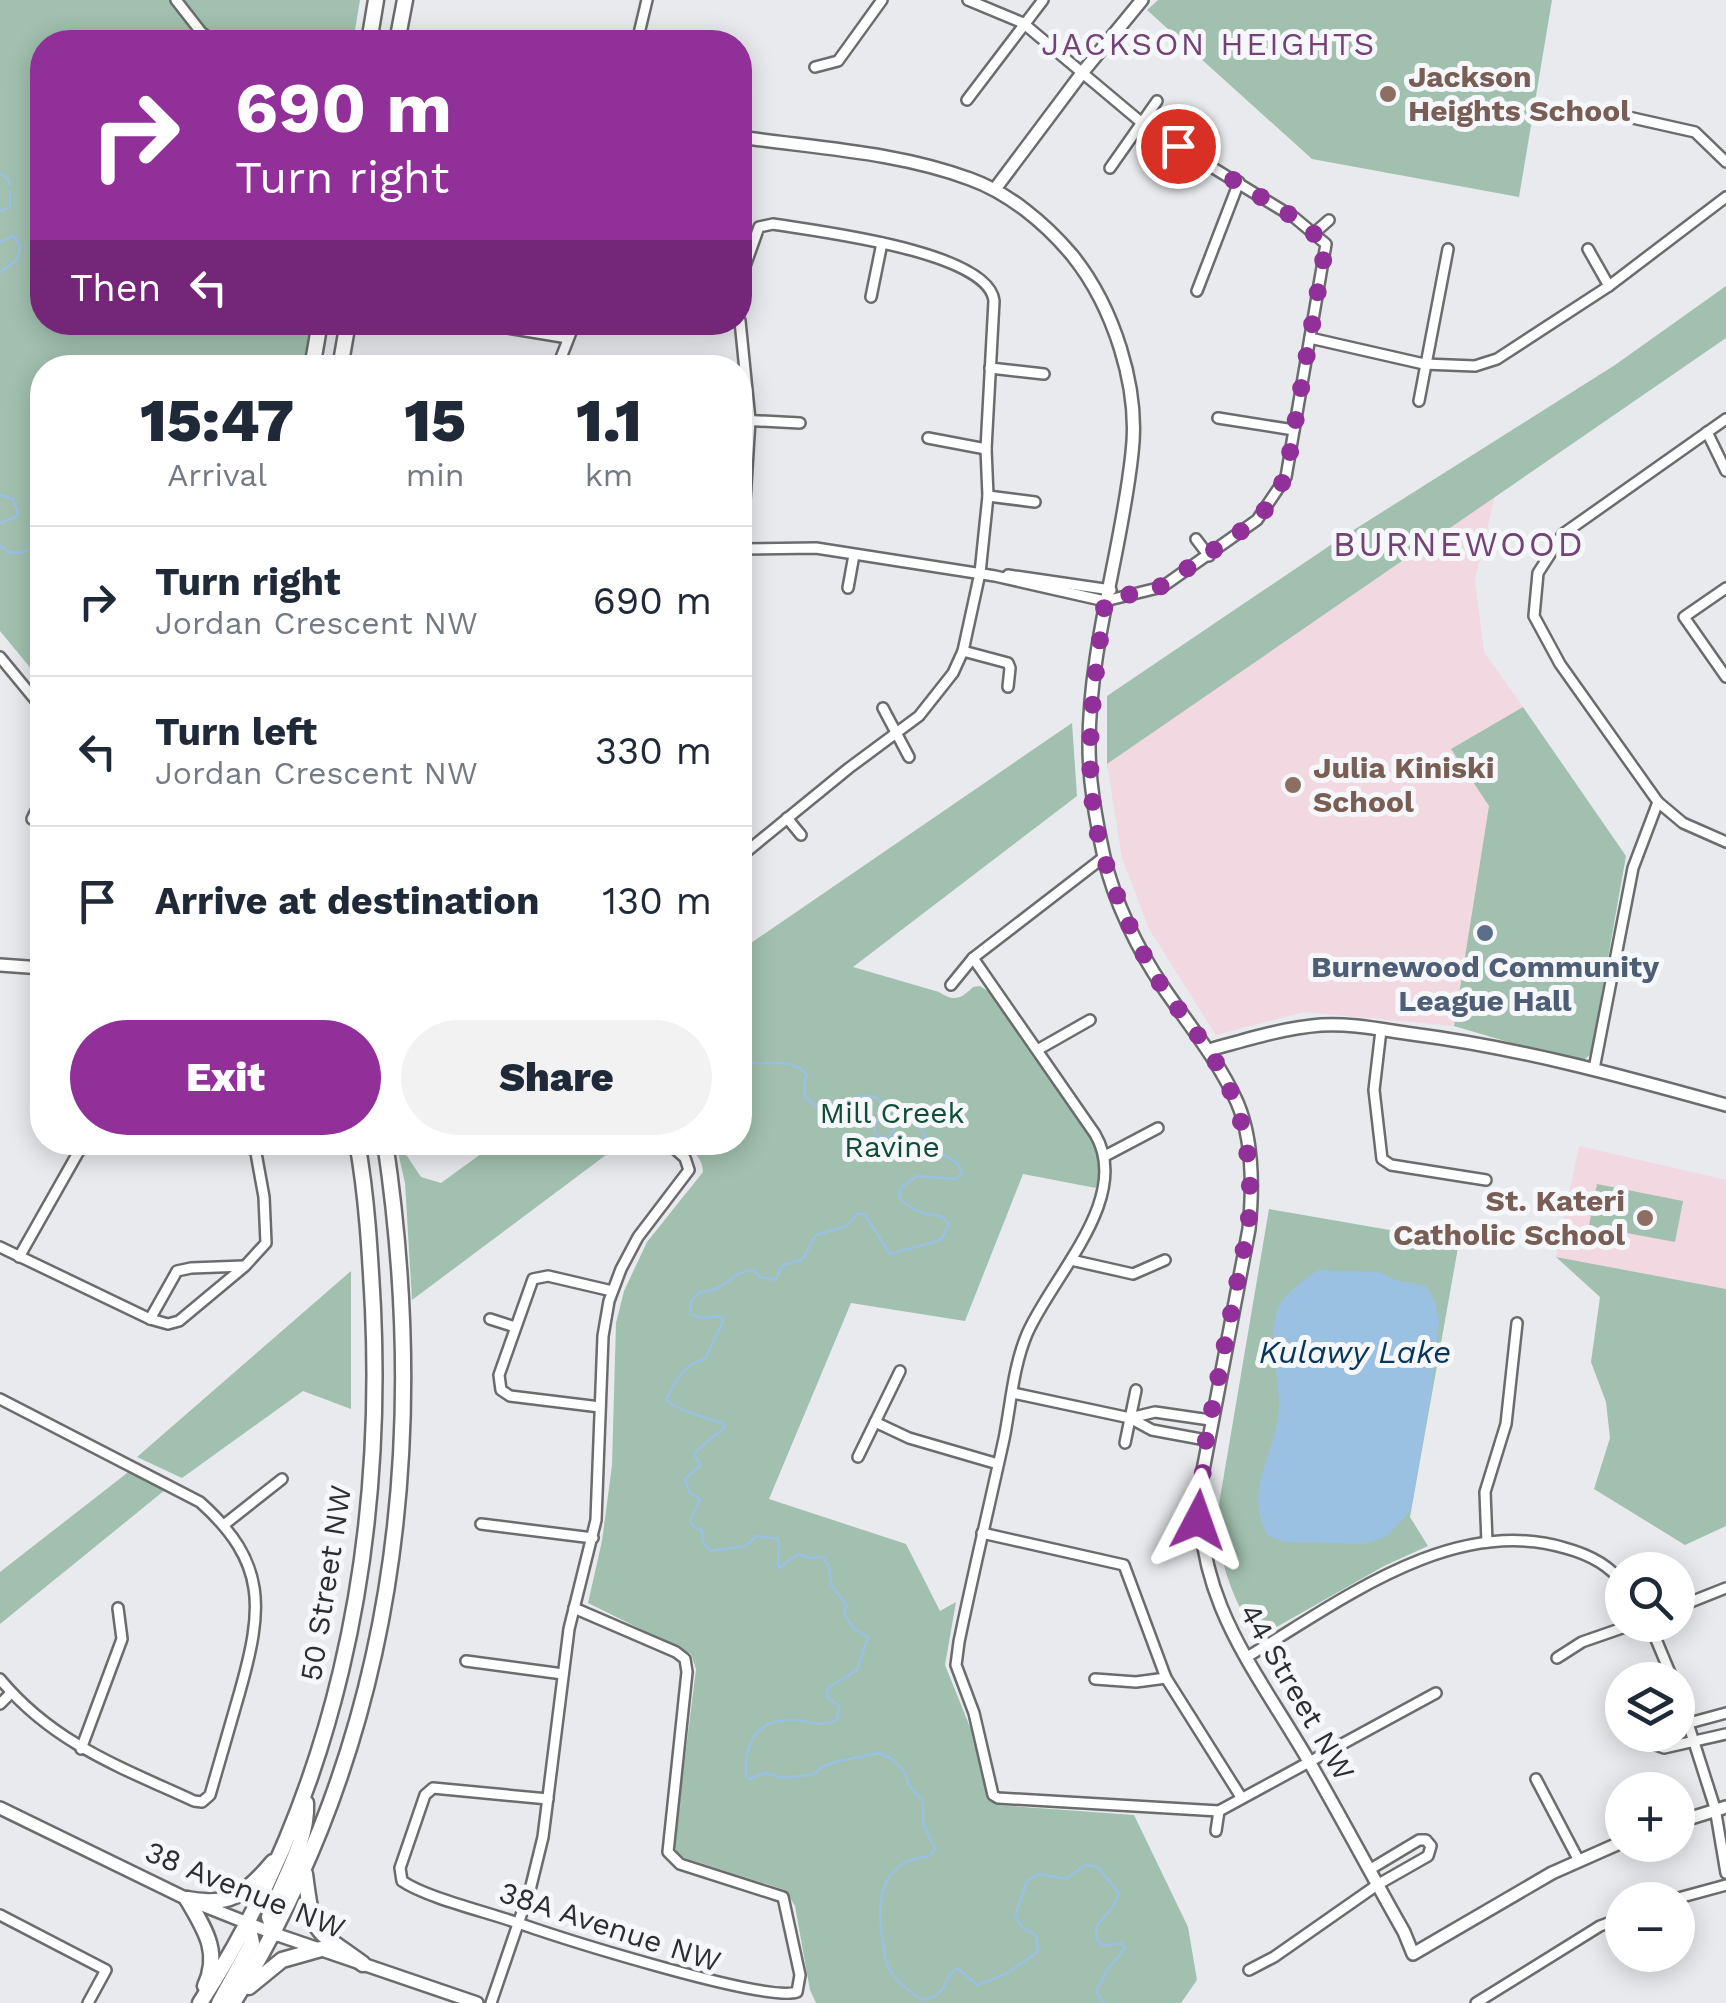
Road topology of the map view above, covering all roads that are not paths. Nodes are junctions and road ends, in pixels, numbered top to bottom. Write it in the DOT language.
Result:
graph roads {
  1 [pos="176,0"];
  2 [pos="376,0"];
  3 [pos="405,0"];
  4 [pos="648,0"];
  5 [pos="882,0"];
  6 [pos="968,0"];
  7 [pos="1043,0"];
  8 [pos="1142,0"];
  9 [pos="1023,23"];
  10 [pos="199,30"];
  11 [pos="371,30"];
  12 [pos="400,30"];
  13 [pos="640,30"];
  14 [pos="815,67"];
  15 [pos="1082,73"];
  16 [pos="968,100"];
  17 [pos="1157,101"];
  18 [pos="1606,112"];
  19 [pos="1142,122"];
  20 [pos="752,139"];
  21 [pos="1726,162"];
  22 [pos="1110,168"];
  23 [pos="1239,182"];
  24 [pos="995,189"];
  25 [pos="1726,197"];
  26 [pos="1329,220"];
  27 [pos="1313,234"];
  28 [pos="882,242"];
  29 [pos="752,249"];
  30 [pos="1448,249"];
  31 [pos="1588,249"];
  32 [pos="1609,286"];
  33 [pos="1197,291"];
  34 [pos="872,297"];
  35 [pos="550,335"];
  36 [pos="569,335"];
  37 [pos="568,338"];
  38 [pos="1310,338"];
  39 [pos="562,355"];
  40 [pos="1424,364"];
  41 [pos="990,368"];
  42 [pos="1044,374"];
  43 [pos="1419,401"];
  44 [pos="1218,418"];
  45 [pos="1726,419"];
  46 [pos="752,420"];
  47 [pos="800,423"];
  48 [pos="1294,430"];
  49 [pos="1707,432"];
  50 [pos="928,438"];
  51 [pos="986,449"];
  52 [pos="1726,471"];
  53 [pos="1286,476"];
  54 [pos="1299,480"];
  55 [pos="988,496"];
  56 [pos="1035,502"];
  57 [pos="1196,539"];
  58 [pos="752,549"];
  59 [pos="854,554"];
  60 [pos="1208,556"];
  61 [pos="980,574"];
  62 [pos="848,588"];
  63 [pos="1726,588"];
  64 [pos="1106,595"];
  65 [pos="964,651"];
  66 [pos="1,662"];
  67 [pos="1726,677"];
  68 [pos="1008,687"];
  69 [pos="30,695"];
  70 [pos="882,708"];
  71 [pos="894,734"];
  72 [pos="909,757"];
  73 [pos="1658,802"];
  74 [pos="787,818"];
  75 [pos="800,835"];
  76 [pos="1726,842"];
  77 [pos="752,847"];
  78 [pos="1104,857"];
  79 [pos="973,958"];
  80 [pos="0,965"];
  81 [pos="30,967"];
  82 [pos="951,984"];
  83 [pos="1090,1020"];
  84 [pos="1381,1030"];
  85 [pos="1040,1050"];
  86 [pos="1209,1050"];
  87 [pos="1594,1068"];
  88 [pos="1726,1104"];
  89 [pos="1158,1128"];
  90 [pos="76,1155"];
  91 [pos="256,1155"];
  92 [pos="358,1155"];
  93 [pos="386,1155"];
  94 [pos="682,1155"];
  95 [pos="1105,1156"];
  96 [pos="1486,1180"];
  97 [pos="0,1248"];
  98 [pos="19,1256"];
  99 [pos="1071,1260"];
  100 [pos="1166,1260"];
  101 [pos="245,1266"];
  102 [pos="612,1291"];
  103 [pos="150,1319"];
  104 [pos="490,1319"];
  105 [pos="1517,1324"];
  106 [pos="515,1327"];
  107 [pos="900,1371"];
  108 [pos="1136,1390"];
  109 [pos="1013,1393"];
  110 [pos="0,1400"];
  111 [pos="600,1407"];
  112 [pos="1130,1418"];
  113 [pos="1210,1420"];
  114 [pos="875,1422"];
  115 [pos="1206,1440"];
  116 [pos="1125,1443"];
  117 [pos="858,1457"];
  118 [pos="998,1464"];
  119 [pos="282,1479"];
  120 [pos="225,1524"];
  121 [pos="481,1524"];
  122 [pos="982,1533"];
  123 [pos="593,1538"];
  124 [pos="1486,1542"];
  125 [pos="1605,1567"];
  126 [pos="1726,1588"];
  127 [pos="1695,1601"];
  128 [pos="118,1608"];
  129 [pos="574,1608"];
  130 [pos="1605,1634"];
  131 [pos="1247,1657"];
  132 [pos="1557,1658"];
  133 [pos="466,1661"];
  134 [pos="563,1674"];
  135 [pos="1166,1678"];
  136 [pos="0,1679"];
  137 [pos="1094,1680"];
  138 [pos="11,1693"];
  139 [pos="1436,1693"];
  140 [pos="0,1704"];
  141 [pos="1726,1713"];
  142 [pos="1695,1722"];
  143 [pos="1726,1734"];
  144 [pos="1695,1742"];
  145 [pos="81,1749"];
  146 [pos="1310,1762"];
  147 [pos="1536,1779"];
  148 [pos="306,1796"];
  149 [pos="1241,1797"];
  150 [pos="548,1799"];
  151 [pos="0,1808"];
  152 [pos="1720,1808"];
  153 [pos="1218,1811"];
  154 [pos="1695,1816"];
  155 [pos="1216,1831"];
  156 [pos="1605,1849"];
  157 [pos="284,1850"];
  158 [pos="1578,1859"];
  159 [pos="1368,1870"];
  160 [pos="305,1872"];
  161 [pos="1726,1873"];
  162 [pos="1726,1884"];
  163 [pos="1378,1886"];
  164 [pos="1695,1893"];
  165 [pos="187,1899"];
  166 [pos="0,1915"];
  167 [pos="248,1924"];
  168 [pos="519,1924"];
  169 [pos="1605,1924"];
  170 [pos="275,1934"];
  171 [pos="321,1949"];
  172 [pos="363,1964"];
  173 [pos="1249,1970"];
  174 [pos="229,2002"];
  175 [pos="88,2003"];
  176 [pos="199,2003"];
  177 [pos="477,2003"];
  178 [pos="491,2003"];
  179 [pos="1476,2003"];
  1 -- 10 [label="street"];
  2 -- 11 [label="main road"];
  3 -- 12 [label="main road"];
  4 -- 13 [label="street"];
  5 -- 14 [label="street"];
  6 -- 9 [label="street"];
  7 -- 9 [label="street"];
  8 -- 15 [label="street"];
  9 -- 15 [label="street"];
  9 -- 16 [label="street"];
  15 -- 19 [label="street"];
  15 -- 24 [label="street"];
  17 -- 19 [label="street"];
  18 -- 21 [label="street"];
  19 -- 22 [label="street"];
  19 -- 23 [label="street"];
  20 -- 24 [label="street, 44 Street NW"];
  23 -- 27 [label="street"];
  23 -- 33 [label="street"];
  24 -- 64 [label="street, 44 Street NW"];
  25 -- 32 [label="street"];
  26 -- 27 [label="street"];
  27 -- 38 [label="street"];
  28 -- 29 [label="street"];
  28 -- 34 [label="street"];
  28 -- 41 [label="street"];
  30 -- 40 [label="street"];
  31 -- 32 [label="street"];
  32 -- 40 [label="street"];
  35 -- 37 [label="street"];
  36 -- 37 [label="street"];
  37 -- 39 [label="street"];
  38 -- 40 [label="street"];
  38 -- 48 [label="street"];
  40 -- 43 [label="street"];
  41 -- 42 [label="street"];
  41 -- 51 [label="street"];
  44 -- 48 [label="street"];
  45 -- 49 [label="street"];
  46 -- 47 [label="street"];
  48 -- 53 [label="street"];
  49 -- 52 [label="street"];
  49 -- 73 [label="street"];
  50 -- 51 [label="street"];
  51 -- 55 [label="street"];
  53 -- 54 [label="street"];
  53 -- 60 [label="street"];
  55 -- 56 [label="street"];
  55 -- 61 [label="street"];
  57 -- 60 [label="street"];
  58 -- 59 [label="street"];
  59 -- 61 [label="street"];
  59 -- 62 [label="street"];
  60 -- 64 [label="street"];
  61 -- 64 [label="street"];
  61 -- 65 [label="street"];
  63 -- 67 [label="street"];
  64 -- 78 [label="street, 44 Street NW"];
  65 -- 68 [label="street"];
  65 -- 71 [label="street"];
  66 -- 69 [label="street"];
  70 -- 71 [label="street"];
  71 -- 72 [label="street"];
  71 -- 74 [label="street"];
  73 -- 76 [label="street"];
  73 -- 87 [label="street"];
  74 -- 75 [label="street"];
  74 -- 77 [label="street"];
  78 -- 79 [label="street"];
  78 -- 86 [label="street, 44 Street NW"];
  79 -- 82 [label="street"];
  79 -- 85 [label="street"];
  80 -- 81 [label="street"];
  83 -- 85 [label="street"];
  84 -- 86 [label="street"];
  84 -- 87 [label="street"];
  84 -- 96 [label="street"];
  85 -- 95 [label="street"];
  86 -- 113 [label="street, 44 Street NW"];
  87 -- 88 [label="street"];
  89 -- 95 [label="street"];
  90 -- 98 [label="street"];
  91 -- 101 [label="street"];
  92 -- 148 [label="main road, 50 Street NW"];
  93 -- 160 [label="main road, 50 Street NW"];
  94 -- 102 [label="street"];
  95 -- 99 [label="street"];
  97 -- 98 [label="street"];
  98 -- 103 [label="street"];
  99 -- 100 [label="street"];
  99 -- 109 [label="street"];
  101 -- 103 [label="street"];
  101 -- 103 [label="street"];
  102 -- 106 [label="street"];
  102 -- 111 [label="street"];
  104 -- 106 [label="street"];
  105 -- 124 [label="street"];
  106 -- 111 [label="street"];
  107 -- 114 [label="street"];
  108 -- 112 [label="street"];
  109 -- 112 [label="street"];
  109 -- 118 [label="street"];
  110 -- 120 [label="street"];
  111 -- 123 [label="street"];
  112 -- 113 [label="street"];
  112 -- 115 [label="street"];
  112 -- 116 [label="street"];
  113 -- 115 [label="street, 44 Street NW"];
  114 -- 117 [label="street"];
  114 -- 118 [label="street"];
  115 -- 131 [label="street, 44 Street NW"];
  118 -- 122 [label="street"];
  119 -- 120 [label="street"];
  120 -- 145 [label="street"];
  121 -- 123 [label="street"];
  122 -- 135 [label="street"];
  122 -- 153 [label="street"];
  123 -- 129 [label="street"];
  124 -- 125 [label="street"];
  124 -- 131 [label="street"];
  126 -- 127 [label="street"];
  128 -- 145 [label="street"];
  129 -- 134 [label="street"];
  129 -- 168 [label="street, 38A Avenue NW"];
  130 -- 132 [label="street"];
  131 -- 146 [label="street, 44 Street NW"];
  133 -- 134 [label="street"];
  134 -- 150 [label="street"];
  135 -- 137 [label="street"];
  135 -- 149 [label="street"];
  136 -- 138 [label="street"];
  138 -- 140 [label="street"];
  138 -- 145 [label="street"];
  139 -- 146 [label="street"];
  141 -- 142 [label="street"];
  143 -- 144 [label="street"];
  144 -- 152 [label="street"];
  146 -- 149 [label="street"];
  146 -- 159 [label="street, 44 Street NW"];
  147 -- 158 [label="street"];
  148 -- 157 [label="main road, 50 Street NW"];
  148 -- 170 [label="main road"];
  149 -- 153 [label="street"];
  150 -- 168 [label="street"];
  150 -- 168 [label="street, 38A Avenue NW"];
  151 -- 165 [label="street, 38 Avenue NW"];
  152 -- 154 [label="street"];
  152 -- 161 [label="street"];
  153 -- 155 [label="street"];
  156 -- 158 [label="street"];
  157 -- 165 [label="main road"];
  157 -- 167 [label="main road, 50 Street NW"];
  158 -- 163 [label="street, 44 Street NW"];
  159 -- 163 [label="street, 44 Street NW"];
  159 -- 163 [label="street"];
  160 -- 170 [label="main road, 50 Street NW"];
  160 -- 172 [label="main road"];
  162 -- 164 [label="street"];
  163 -- 173 [label="street"];
  165 -- 167 [label="street, 38 Avenue NW"];
  165 -- 176 [label="main road"];
  166 -- 175 [label="street"];
  167 -- 170 [label="street, 38 Avenue NW"];
  167 -- 174 [label="main road"];
  167 -- 176 [label="main road, 50 Street NW"];
  168 -- 178 [label="street"];
  169 -- 179 [label="street"];
  170 -- 171 [label="street, 38 Avenue NW"];
  170 -- 174 [label="main road, 50 Street NW"];
  171 -- 172 [label="street, 38 Avenue NW"];
  171 -- 174 [label="main road"];
  172 -- 177 [label="street, 38 Avenue NW"];
}
